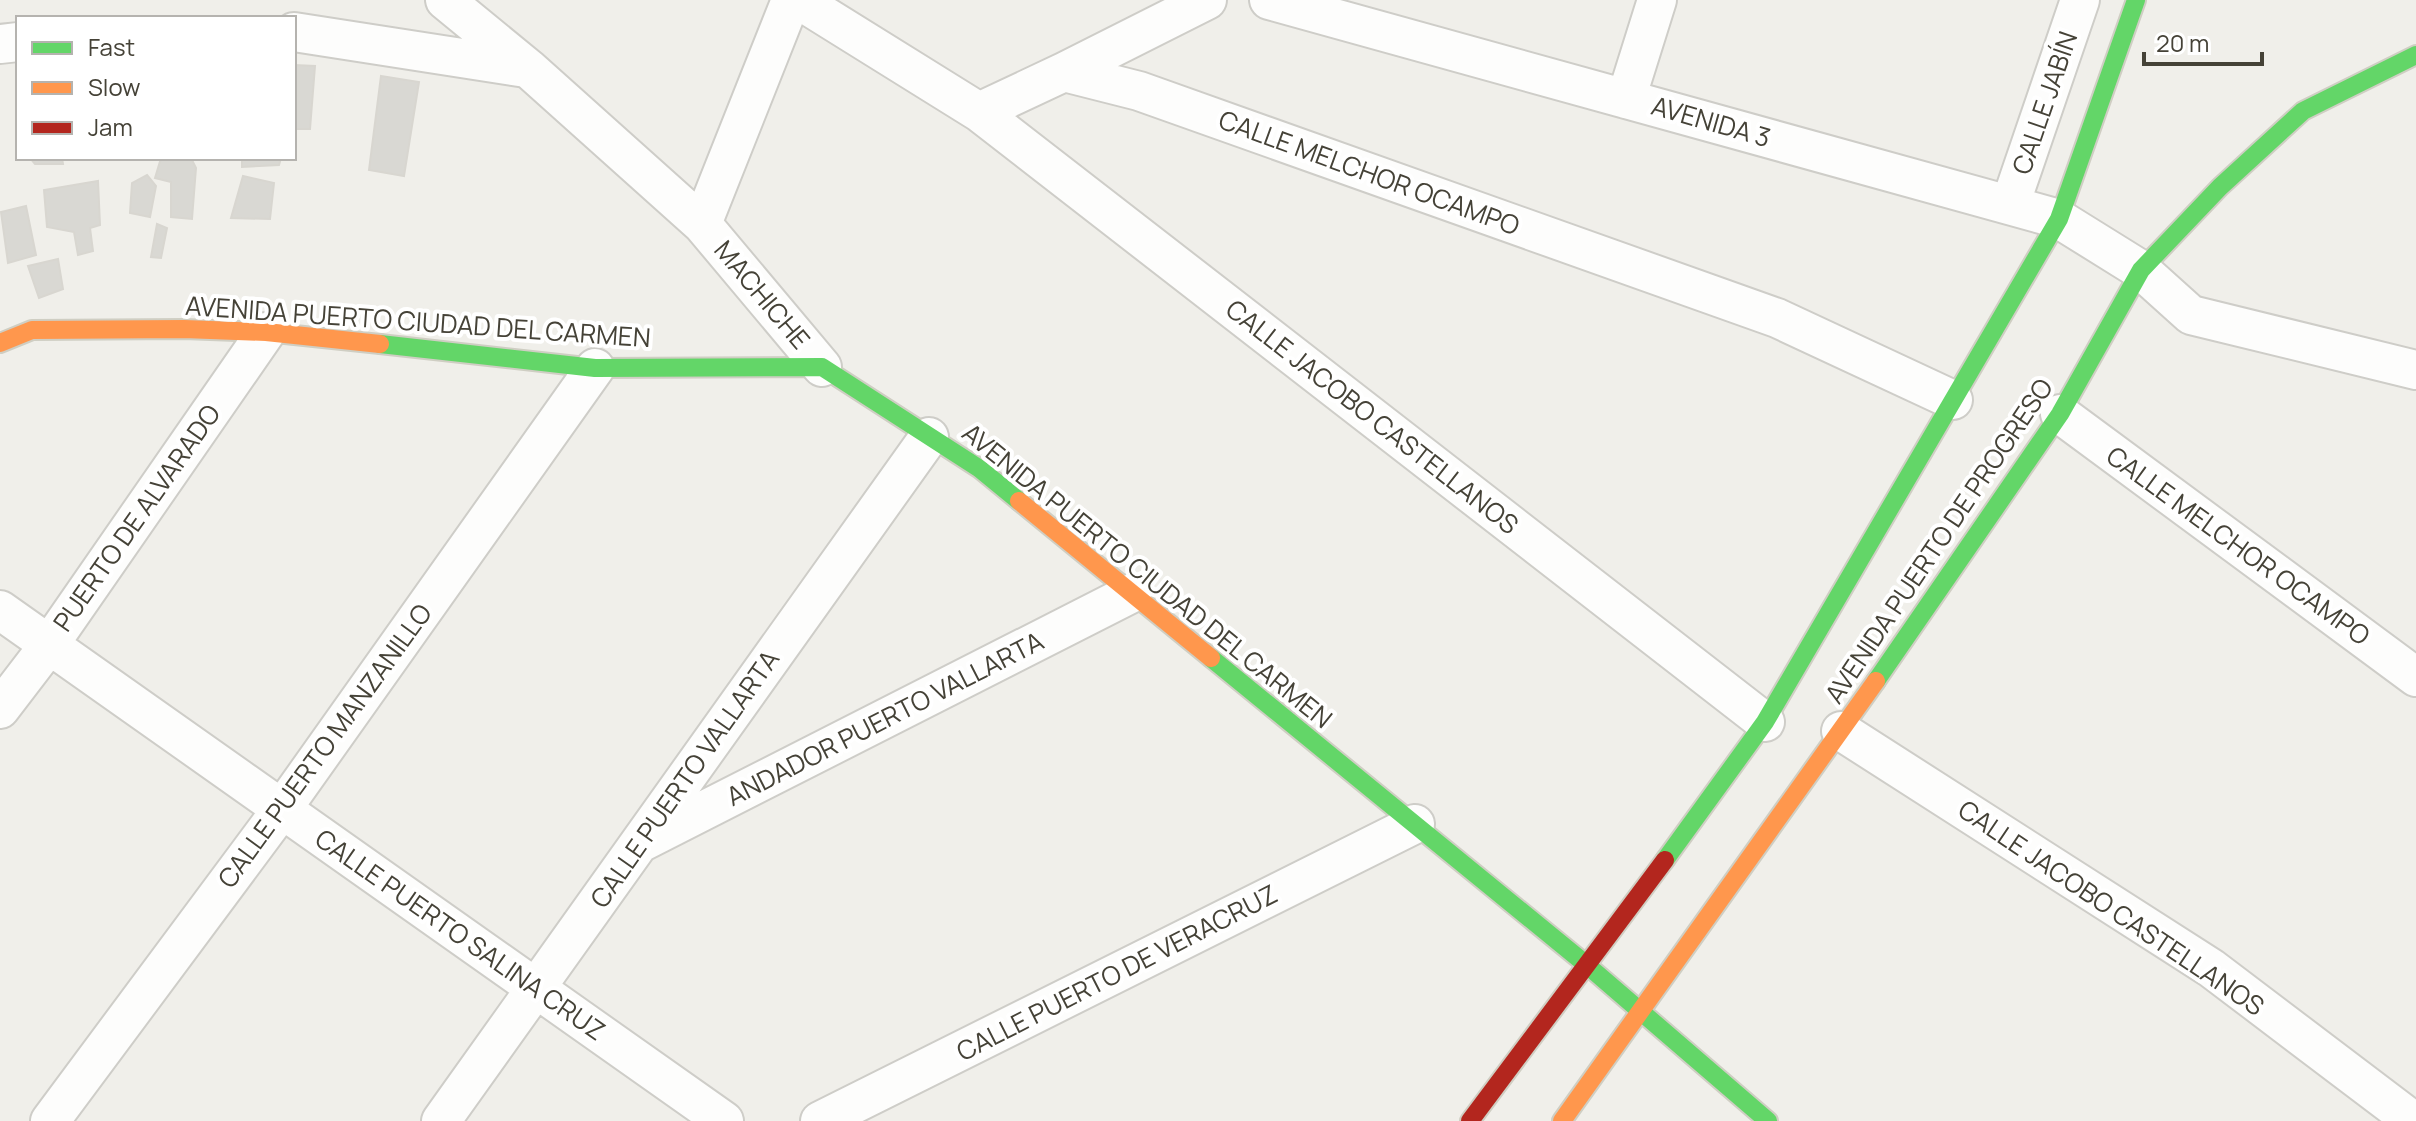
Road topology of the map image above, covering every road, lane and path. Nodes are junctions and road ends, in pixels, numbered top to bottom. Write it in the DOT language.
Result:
graph roads {
  1 [pos="445,0"];
  2 [pos="791,0"];
  3 [pos="799,0"];
  4 [pos="1207,0"];
  5 [pos="1269,0"];
  6 [pos="1657,0"];
  7 [pos="2080,0"];
  8 [pos="2136,0"];
  9 [pos="296,32"];
  10 [pos="2416,55"];
  11 [pos="529,69"];
  12 [pos="1064,72"];
  13 [pos="1626,99"];
  14 [pos="979,112"];
  15 [pos="2010,205"];
  16 [pos="2059,219"];
  17 [pos="702,224"];
  18 [pos="2141,270"];
  19 [pos="266,332"];
  20 [pos="0,343"];
  21 [pos="822,367"];
  22 [pos="595,368"];
  23 [pos="2416,370"];
  24 [pos="1953,400"];
  25 [pos="2060,414"];
  26 [pos="929,437"];
  27 [pos="1132,593"];
  28 [pos="0,610"];
  29 [pos="49,645"];
  30 [pos="2416,677"];
  31 [pos="2,705"];
  32 [pos="1765,722"];
  33 [pos="1841,731"];
  34 [pos="282,809"];
  35 [pos="1415,824"];
  36 [pos="639,844"];
  37 [pos="1588,966"];
  38 [pos="536,988"];
  39 [pos="1641,1011"];
  40 [pos="50,1121"];
  41 [pos="441,1121"];
  42 [pos="724,1121"];
  43 [pos="820,1121"];
  44 [pos="1470,1121"];
  45 [pos="1562,1121"];
  46 [pos="1768,1121"];
  47 [pos="2413,1121"];
  1 -- 11 [label="street, MACHICHE"];
  2 -- 17 [label="street"];
  3 -- 14 [label="street"];
  4 -- 12 [label="street"];
  5 -- 13 [label="street, AVENIDA 3"];
  6 -- 13 [label="street"];
  7 -- 15 [label="street, CALLE JABÍN"];
  8 -- 16 [label="main road, AVENIDA PUERTO DE PROGRESO"];
  9 -- 11 [label="street"];
  10 -- 18 [label="main road, AVENIDA PUERTO DE PROGRESO"];
  11 -- 17 [label="street, MACHICHE"];
  12 -- 14 [label="street"];
  12 -- 24 [label="street, CALLE MELCHOR OCAMPO"];
  13 -- 15 [label="street, AVENIDA 3"];
  14 -- 32 [label="street, CALLE JACOBO CASTELLANOS"];
  15 -- 16 [label="street, AVENIDA 3"];
  16 -- 18 [label="street, AVENIDA 3"];
  16 -- 24 [label="main road, AVENIDA PUERTO DE PROGRESO"];
  17 -- 21 [label="street, MACHICHE"];
  18 -- 23 [label="street, AVENIDA 3"];
  18 -- 25 [label="main road, AVENIDA PUERTO DE PROGRESO"];
  19 -- 20 [label="main road, AVENIDA PUERTO CIUDAD DEL CARMEN"];
  19 -- 22 [label="main road, AVENIDA PUERTO CIUDAD DEL CARMEN"];
  19 -- 29 [label="street, PUERTO DE ALVARADO"];
  21 -- 22 [label="main road, AVENIDA PUERTO CIUDAD DEL CARMEN"];
  21 -- 26 [label="main road, AVENIDA PUERTO CIUDAD DEL CARMEN"];
  22 -- 34 [label="street, CALLE PUERTO MANZANILLO"];
  24 -- 32 [label="main road, AVENIDA PUERTO DE PROGRESO"];
  25 -- 30 [label="street, CALLE MELCHOR OCAMPO"];
  25 -- 33 [label="main road, AVENIDA PUERTO DE PROGRESO"];
  26 -- 27 [label="main road, AVENIDA PUERTO CIUDAD DEL CARMEN"];
  26 -- 36 [label="street, CALLE PUERTO VALLARTA"];
  27 -- 35 [label="main road, AVENIDA PUERTO CIUDAD DEL CARMEN"];
  27 -- 36 [label="street, ANDADOR PUERTO VALLARTA"];
  28 -- 29 [label="street, CALLE PUERTO SALINA CRUZ"];
  29 -- 31 [label="street, PUERTO DE ALVARADO"];
  29 -- 34 [label="street, CALLE PUERTO SALINA CRUZ"];
  32 -- 37 [label="main road, AVENIDA PUERTO DE PROGRESO"];
  33 -- 39 [label="main road, AVENIDA PUERTO DE PROGRESO"];
  33 -- 47 [label="street, CALLE JACOBO CASTELLANOS"];
  34 -- 38 [label="street, CALLE PUERTO SALINA CRUZ"];
  34 -- 40 [label="street, CALLE PUERTO MANZANILLO"];
  35 -- 37 [label="main road, AVENIDA PUERTO CIUDAD DEL CARMEN"];
  35 -- 43 [label="street, CALLE PUERTO DE VERACRUZ"];
  36 -- 38 [label="street, CALLE PUERTO VALLARTA"];
  37 -- 39 [label="main road, AVENIDA PUERTO CIUDAD DEL CARMEN"];
  37 -- 44 [label="main road, AVENIDA PUERTO DE PROGRESO"];
  38 -- 41 [label="street, CALLE PUERTO VALLARTA"];
  38 -- 42 [label="street, CALLE PUERTO SALINA CRUZ"];
  39 -- 45 [label="main road, AVENIDA PUERTO DE PROGRESO"];
  39 -- 46 [label="main road, AVENIDA PUERTO CIUDAD DEL CARMEN"];
}
